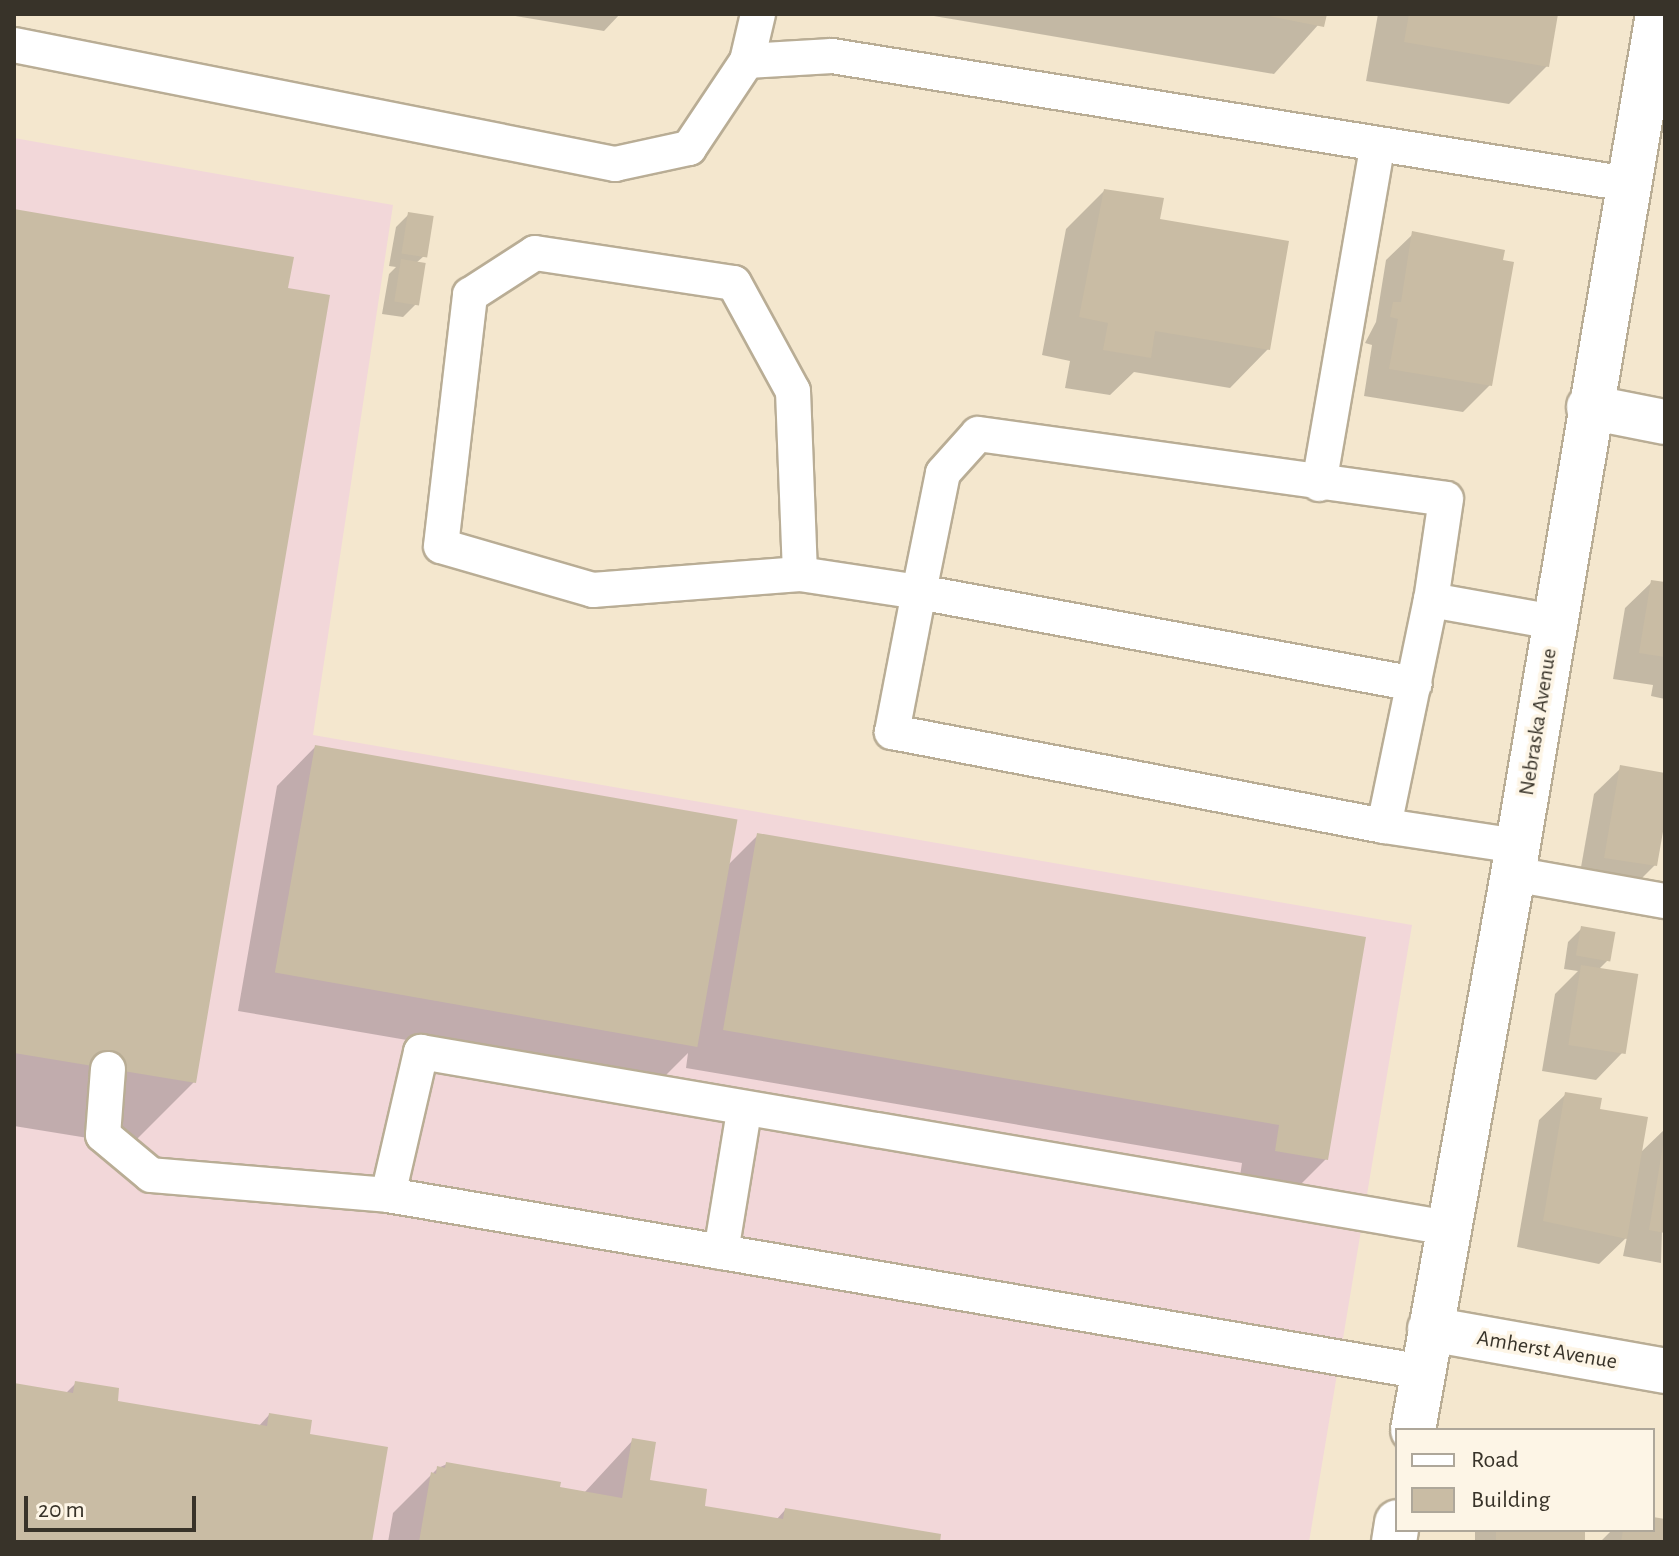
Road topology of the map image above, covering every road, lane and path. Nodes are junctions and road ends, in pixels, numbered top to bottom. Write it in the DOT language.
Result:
graph roads {
  1 [pos="758,14"];
  2 [pos="1658,14"];
  3 [pos="14,45"];
  4 [pos="747,61"];
  5 [pos="1378,144"];
  6 [pos="1628,184"];
  7 [pos="1589,407"];
  8 [pos="1665,422"];
  9 [pos="1319,484"];
  10 [pos="800,574"];
  11 [pos="919,592"];
  12 [pos="1431,600"];
  13 [pos="1554,622"];
  14 [pos="1415,684"];
  15 [pos="1384,826"];
  16 [pos="1515,860"];
  17 [pos="1665,901"];
  18 [pos="108,1069"];
  19 [pos="744,1111"];
  20 [pos="388,1195"];
  21 [pos="1448,1228"];
  22 [pos="721,1252"];
  23 [pos="1430,1329"];
  24 [pos="1665,1371"];
  25 [pos="1423,1372"];
  26 [pos="1413,1428"];
  1 -- 4 [label="lane"];
  2 -- 6 [label="street, Nebraska Avenue"];
  3 -- 4 [label="lane"];
  4 -- 5 [label="lane"];
  5 -- 6 [label="lane"];
  5 -- 9 [label="lane"];
  6 -- 7 [label="street, Nebraska Avenue"];
  7 -- 8 [label="street"];
  7 -- 13 [label="street, Nebraska Avenue"];
  9 -- 11 [label="lane"];
  9 -- 12 [label="lane"];
  10 -- 10 [label="lane"];
  10 -- 11 [label="lane"];
  11 -- 14 [label="lane"];
  11 -- 15 [label="lane"];
  12 -- 13 [label="lane"];
  12 -- 14 [label="lane"];
  13 -- 16 [label="street, Nebraska Avenue"];
  14 -- 15 [label="lane"];
  15 -- 16 [label="lane"];
  16 -- 17 [label="lane"];
  16 -- 21 [label="street, Nebraska Avenue"];
  18 -- 20 [label="lane"];
  19 -- 20 [label="lane"];
  19 -- 21 [label="lane"];
  19 -- 22 [label="lane"];
  20 -- 22 [label="lane"];
  21 -- 23 [label="street, Nebraska Avenue"];
  22 -- 25 [label="lane"];
  23 -- 24 [label="street, Amherst Avenue"];
  23 -- 25 [label="street, Nebraska Avenue"];
  25 -- 26 [label="street, Nebraska Avenue"];
}
